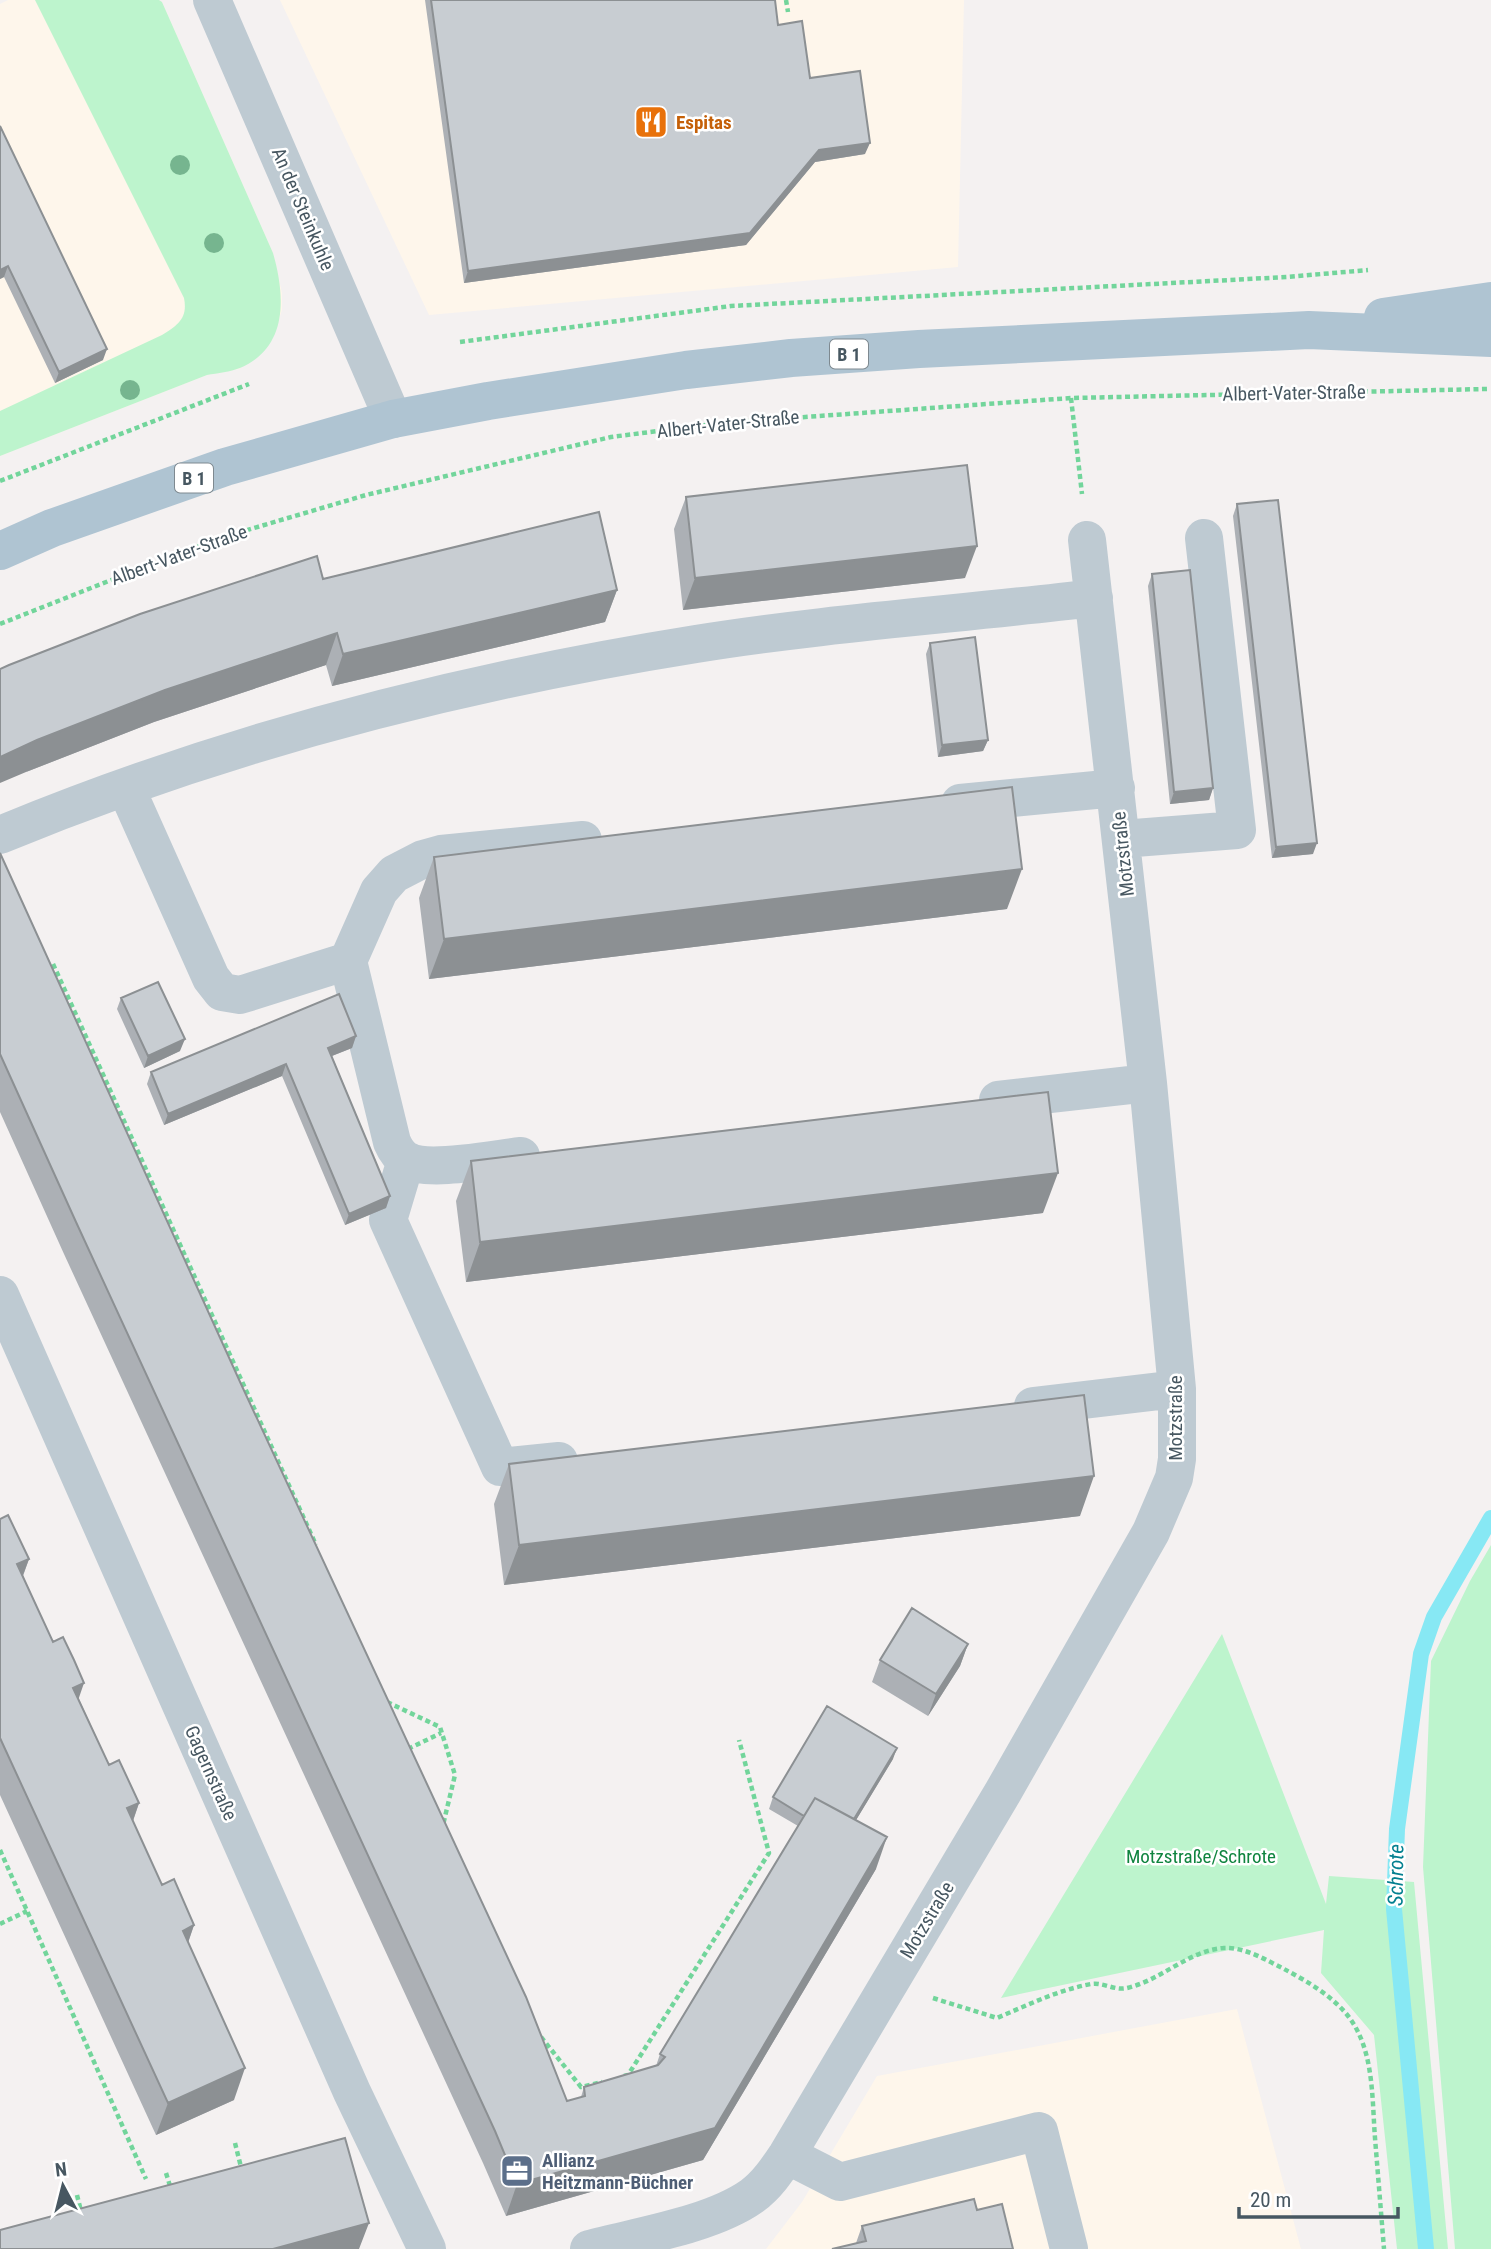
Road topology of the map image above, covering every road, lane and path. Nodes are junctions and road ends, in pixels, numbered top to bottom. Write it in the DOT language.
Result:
graph roads {
  1 [pos="212,0"];
  2 [pos="786,0"];
  3 [pos="788,12"];
  4 [pos="1491,301"];
  5 [pos="1309,330"];
  6 [pos="1491,338"];
  7 [pos="249,384"];
  8 [pos="1486,389"];
  9 [pos="1071,398"];
  10 [pos="393,419"];
  11 [pos="0,481"];
  12 [pos="1204,538"];
  13 [pos="1087,540"];
  14 [pos="0,551"];
  15 [pos="1094,598"];
  16 [pos="0,624"];
  17 [pos="125,788"];
  18 [pos="1116,788"];
  19 [pos="925,807"];
  20 [pos="0,835"];
  21 [pos="621,837"];
  22 [pos="1122,839"];
  23 [pos="348,961"];
  24 [pos="53,964"];
  25 [pos="1148,1083"];
  26 [pos="962,1104"];
  27 [pos="549,1153"];
  28 [pos="407,1160"];
  29 [pos="0,1295"];
  30 [pos="1177,1389"];
  31 [pos="994,1410"];
  32 [pos="596,1456"];
  33 [pos="318,1549"];
  34 [pos="392,1714"];
  35 [pos="441,1733"];
  36 [pos="403,1737"];
  37 [pos="739,1740"];
  38 [pos="408,1749"];
  39 [pos="413,1760"];
  40 [pos="438,1814"];
  41 [pos="0,1850"];
  42 [pos="27,1911"];
  43 [pos="0,1924"];
  44 [pos="889,1984"];
  45 [pos="535,2029"];
  46 [pos="616,2078"];
  47 [pos="604,2081"];
  48 [pos="235,2143"];
  49 [pos="787,2155"];
  50 [pos="166,2173"];
  51 [pos="231,2175"];
  52 [pos="146,2179"];
  53 [pos="183,2188"];
  54 [pos="77,2195"];
  55 [pos="71,2219"];
  56 [pos="427,2249"];
  57 [pos="589,2249"];
  58 [pos="1069,2249"];
  59 [pos="1384,2249"];
  1 -- 10 [label="street, An der Steinkuhle"];
  2 -- 3 [label="path"];
  4 -- 5 [label="main road, B 1"];
  5 -- 6 [label="main road, B 1"];
  5 -- 10 [label="main road, B 1"];
  7 -- 11 [label="path"];
  8 -- 9 [label="path, Albert-Vater-Straße"];
  9 -- 13 [label="path"];
  9 -- 16 [label="path, Albert-Vater-Straße"];
  10 -- 14 [label="main road, B 1"];
  12 -- 22 [label="street"];
  13 -- 15 [label="street, Motzstraße"];
  15 -- 17 [label="street"];
  15 -- 18 [label="street, Motzstraße"];
  17 -- 20 [label="street"];
  17 -- 23 [label="street"];
  18 -- 19 [label="street"];
  18 -- 22 [label="street, Motzstraße"];
  21 -- 23 [label="street"];
  22 -- 25 [label="street, Motzstraße"];
  23 -- 28 [label="street"];
  24 -- 33 [label="path"];
  25 -- 26 [label="street"];
  25 -- 30 [label="street, Motzstraße"];
  27 -- 28 [label="street"];
  28 -- 32 [label="street"];
  29 -- 56 [label="street, Gagernstraße"];
  30 -- 31 [label="street"];
  30 -- 44 [label="street, Motzstraße"];
  34 -- 35 [label="path"];
  35 -- 38 [label="path"];
  35 -- 40 [label="path"];
  36 -- 38 [label="path"];
  37 -- 46 [label="path"];
  38 -- 39 [label="path"];
  41 -- 42 [label="path"];
  42 -- 43 [label="path"];
  42 -- 52 [label="path"];
  44 -- 49 [label="street, Motzstraße"];
  44 -- 59 [label="path"];
  45 -- 47 [label="path"];
  48 -- 51 [label="path"];
  49 -- 57 [label="street, Motzstraße"];
  49 -- 58 [label="street"];
  50 -- 53 [label="path"];
  54 -- 55 [label="path"];
}
